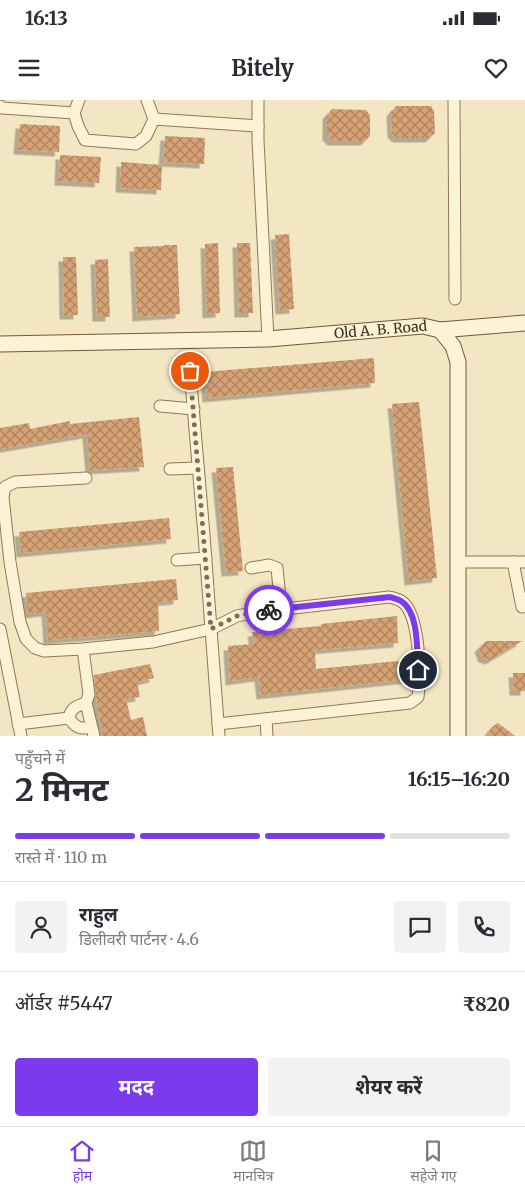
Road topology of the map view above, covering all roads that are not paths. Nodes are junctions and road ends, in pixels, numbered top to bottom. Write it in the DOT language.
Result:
graph roads {
  1 [pos="79,100"];
  2 [pos="147,100"];
  3 [pos="258,100"];
  4 [pos="454,100"];
  5 [pos="0,106"];
  6 [pos="74,113"];
  7 [pos="154,119"];
  8 [pos="258,126"];
  9 [pos="455,299"];
  10 [pos="525,323"];
  11 [pos="440,330"];
  12 [pos="268,339"];
  13 [pos="0,344"];
  14 [pos="190,371"];
  15 [pos="160,406"];
  16 [pos="194,409"];
  17 [pos="198,468"];
  18 [pos="170,469"];
  19 [pos="86,478"];
  20 [pos="206,558"];
  21 [pos="177,560"];
  22 [pos="458,562"];
  23 [pos="513,562"];
  24 [pos="525,562"];
  25 [pos="251,568"];
  26 [pos="522,607"];
  27 [pos="281,609"];
  28 [pos="0,629"];
  29 [pos="211,629"];
  30 [pos="83,649"];
  31 [pos="5,689"];
  32 [pos="86,703"];
  33 [pos="68,718"];
  34 [pos="266,719"];
  35 [pos="18,724"];
  36 [pos="218,724"];
  37 [pos="93,732"];
  38 [pos="21,736"];
  39 [pos="219,736"];
  40 [pos="268,736"];
  41 [pos="458,736"];
  1 -- 6 [label="street"];
  2 -- 7 [label="street"];
  3 -- 8 [label="street"];
  4 -- 9 [label="street"];
  5 -- 6 [label="street"];
  6 -- 7 [label="street"];
  7 -- 8 [label="street"];
  8 -- 12 [label="street"];
  10 -- 11 [label="street"];
  11 -- 12 [label="street, Old A. B. Road"];
  11 -- 22 [label="street, Old A. B. Road"];
  12 -- 13 [label="street, Old A. B. Road"];
  14 -- 16 [label="street"];
  15 -- 16 [label="street"];
  16 -- 17 [label="street"];
  17 -- 18 [label="street"];
  17 -- 20 [label="street"];
  19 -- 30 [label="street"];
  20 -- 21 [label="street"];
  20 -- 29 [label="street"];
  22 -- 23 [label="street"];
  22 -- 41 [label="street, Old A. B. Road"];
  23 -- 24 [label="street"];
  23 -- 26 [label="street"];
  25 -- 27 [label="street"];
  27 -- 29 [label="street"];
  27 -- 34 [label="street"];
  28 -- 31 [label="street"];
  29 -- 30 [label="street"];
  29 -- 36 [label="street"];
  30 -- 32 [label="street"];
  31 -- 35 [label="street"];
  32 -- 33 [label="street"];
  32 -- 37 [label="street"];
  33 -- 35 [label="street"];
  33 -- 37 [label="street"];
  34 -- 36 [label="street"];
  34 -- 40 [label="street"];
  35 -- 38 [label="street"];
  36 -- 39 [label="street"];
}
